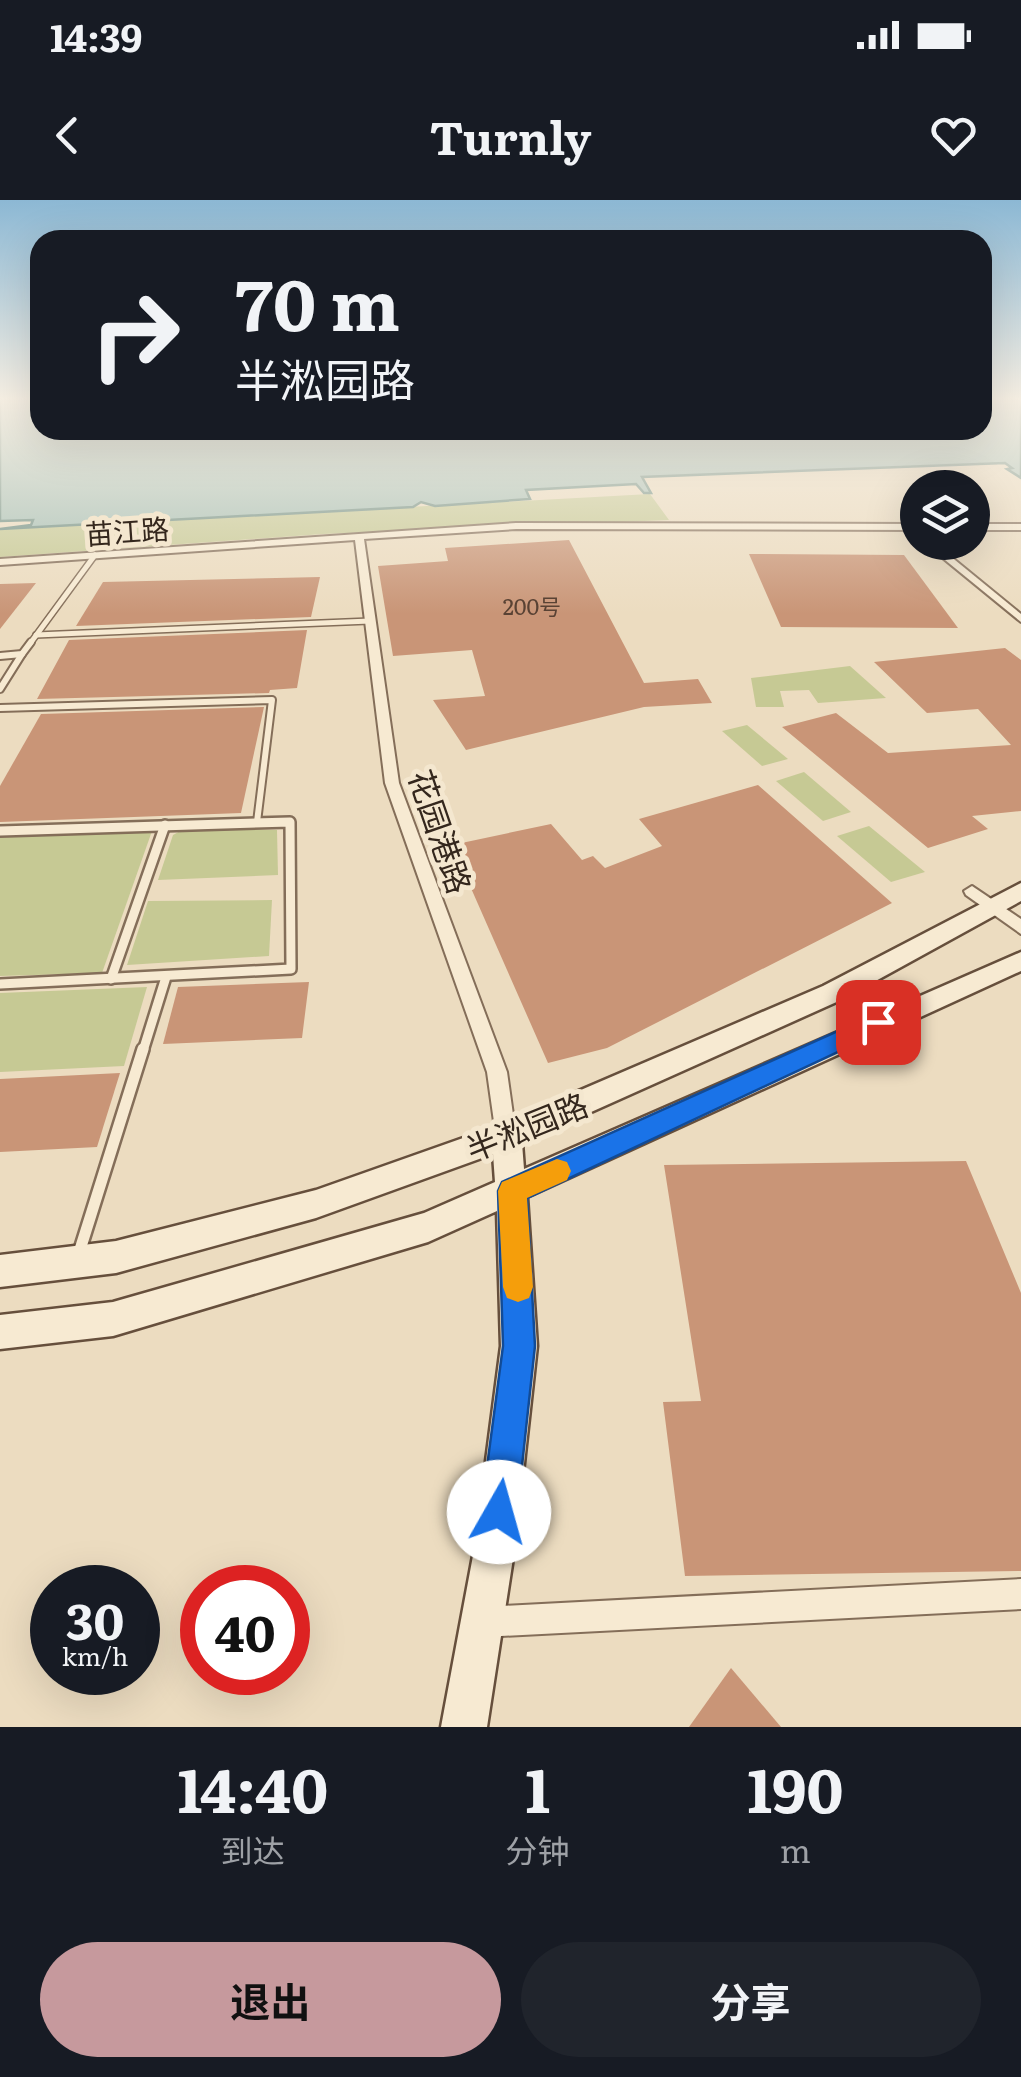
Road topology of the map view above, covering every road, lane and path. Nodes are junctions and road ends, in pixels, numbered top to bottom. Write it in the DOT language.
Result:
graph roads {
  1 [pos="900,527"];
  2 [pos="990,527"];
  3 [pos="1021,527"];
  4 [pos="358,536"];
  5 [pos="95,555"];
  6 [pos="949,560"];
  7 [pos="0,562"];
  8 [pos="1021,619"];
  9 [pos="370,621"];
  10 [pos="36,636"];
  11 [pos="22,654"];
  12 [pos="0,656"];
  13 [pos="0,690"];
  14 [pos="0,708"];
  15 [pos="257,822"];
  16 [pos="166,825"];
  17 [pos="0,831"];
  18 [pos="1021,891"];
  19 [pos="983,899"];
  20 [pos="1021,928"];
  21 [pos="1021,961"];
  22 [pos="166,977"];
  23 [pos="111,979"];
  24 [pos="0,984"];
  25 [pos="506,1136"];
  26 [pos="512,1191"];
  27 [pos="76,1262"];
  28 [pos="0,1271"];
  29 [pos="0,1332"];
  30 [pos="1021,1594"];
  31 [pos="483,1622"];
  32 [pos="464,1727"];
  1 -- 4 [label="street, 苗江路"];
  2 -- 3 [label="street"];
  4 -- 5 [label="street, 苗江路"];
  4 -- 9 [label="street, 花园港路"];
  5 -- 7 [label="street, 苗江路"];
  5 -- 10 [label="lane"];
  6 -- 8 [label="street"];
  9 -- 10 [label="lane"];
  9 -- 25 [label="street, 花园港路"];
  10 -- 11 [label="lane"];
  11 -- 12 [label="lane"];
  11 -- 13 [label="lane"];
  14 -- 15 [label="lane"];
  15 -- 16 [label="lane"];
  15 -- 22 [label="lane"];
  16 -- 17 [label="lane"];
  16 -- 23 [label="lane"];
  18 -- 19 [label="main road, 半淞园路"];
  19 -- 20 [label="street"];
  19 -- 25 [label="main road, 半淞园路"];
  21 -- 26 [label="main road, 半淞园路"];
  22 -- 23 [label="lane"];
  22 -- 27 [label="lane"];
  23 -- 24 [label="lane"];
  25 -- 26 [label="main road"];
  25 -- 27 [label="main road, 半淞园路"];
  26 -- 29 [label="main road, 半淞园路"];
  26 -- 31 [label="main road"];
  27 -- 28 [label="main road, 半淞园路"];
  30 -- 31 [label="street"];
  31 -- 32 [label="main road"];
}
